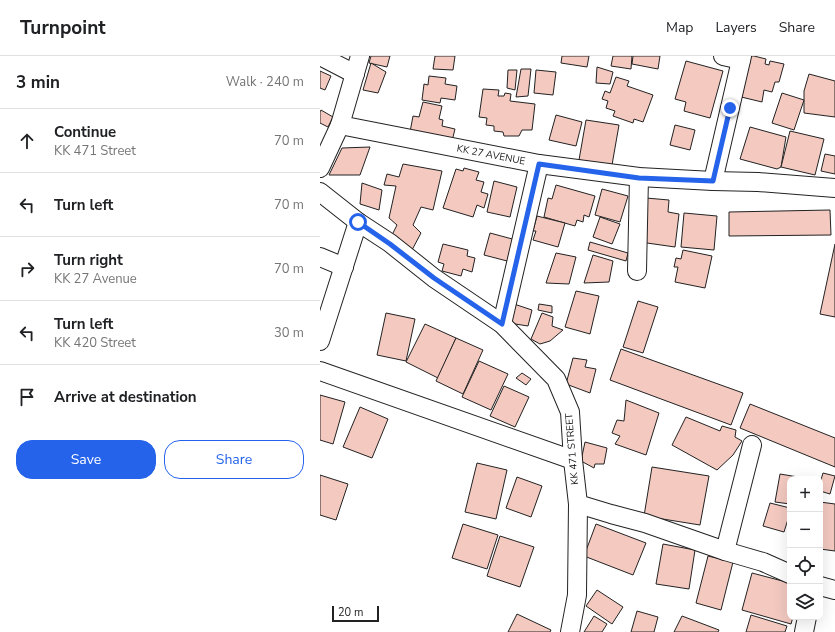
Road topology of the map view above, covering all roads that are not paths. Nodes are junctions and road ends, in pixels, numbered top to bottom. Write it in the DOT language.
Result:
graph roads {
  1 [pos="320,56"];
  2 [pos="360,56"];
  3 [pos="723,56"];
  4 [pos="742,58"];
  5 [pos="356,74"];
  6 [pos="340,125"];
  7 [pos="539,164"];
  8 [pos="320,168"];
  9 [pos="639,178"];
  10 [pos="713,181"];
  11 [pos="835,188"];
  12 [pos="320,192"];
  13 [pos="358,222"];
  14 [pos="320,256"];
  15 [pos="344,267"];
  16 [pos="637,271"];
  17 [pos="502,324"];
  18 [pos="320,341"];
  19 [pos="320,371"];
  20 [pos="752,445"];
  21 [pos="573,460"];
  22 [pos="578,504"];
  23 [pos="725,551"];
  24 [pos="787,573"];
  25 [pos="823,587"];
  26 [pos="835,590"];
  27 [pos="806,620"];
  28 [pos="570,632"];
  29 [pos="804,632"];
  1 -- 5 [label="street"];
  2 -- 5 [label="street"];
  3 -- 4 [label="street"];
  4 -- 10 [label="street"];
  5 -- 6 [label="street"];
  6 -- 7 [label="street, KK 27 AVENUE"];
  6 -- 8 [label="street"];
  7 -- 9 [label="street, KK 27 AVENUE"];
  7 -- 17 [label="street"];
  9 -- 10 [label="street, KK 27 AVENUE"];
  9 -- 16 [label="street"];
  10 -- 11 [label="street, KK 27 AVENUE"];
  12 -- 13 [label="street, KK 471 STREET"];
  13 -- 15 [label="street"];
  13 -- 17 [label="street, KK 471 STREET"];
  14 -- 15 [label="street"];
  15 -- 18 [label="street"];
  17 -- 21 [label="street, KK 471 STREET"];
  19 -- 21 [label="street"];
  20 -- 23 [label="street"];
  21 -- 22 [label="street, KK 471 STREET"];
  22 -- 23 [label="street"];
  22 -- 28 [label="street, KK 471 STREET"];
  23 -- 24 [label="street"];
  25 -- 26 [label="street"];
  27 -- 29 [label="street"];
}
